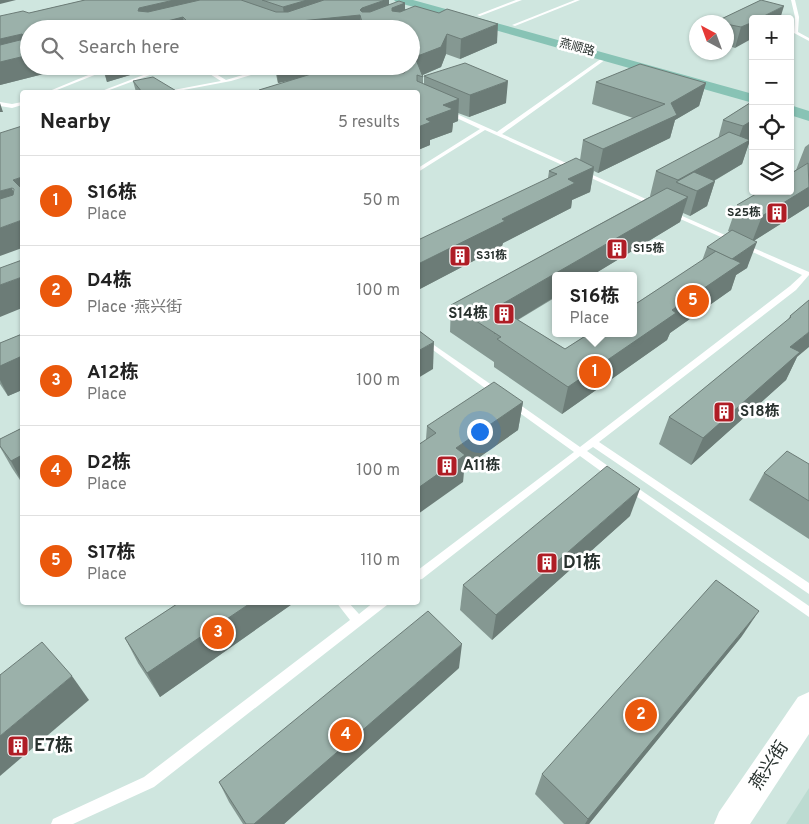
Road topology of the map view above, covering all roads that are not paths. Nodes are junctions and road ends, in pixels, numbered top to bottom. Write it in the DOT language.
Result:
graph roads {
  1 [pos="400,0"];
  2 [pos="520,0"];
  3 [pos="578,0"];
  4 [pos="793,0"];
  5 [pos="427,9"];
  6 [pos="479,15"];
  7 [pos="514,25"];
  8 [pos="809,40"];
  9 [pos="607,57"];
  10 [pos="92,75"];
  11 [pos="147,75"];
  12 [pos="215,75"];
  13 [pos="247,75"];
  14 [pos="225,81"];
  15 [pos="54,90"];
  16 [pos="106,90"];
  17 [pos="178,90"];
  18 [pos="749,90"];
  19 [pos="749,99"];
  20 [pos="794,103"];
  21 [pos="0,104"];
  22 [pos="20,104"];
  23 [pos="809,107"];
  24 [pos="443,110"];
  25 [pos="794,111"];
  26 [pos="809,116"];
  27 [pos="485,128"];
  28 [pos="498,134"];
  29 [pos="420,169"];
  30 [pos="420,337"];
  31 [pos="593,442"];
  32 [pos="580,451"];
  33 [pos="420,574"];
  34 [pos="809,589"];
  35 [pos="344,605"];
  36 [pos="379,605"];
  37 [pos="809,612"];
  38 [pos="358,621"];
  39 [pos="809,707"];
  40 [pos="58,824"];
  41 [pos="731,824"];
  1 -- 5 [label="main road, 燕顺路"];
  2 -- 6 [label="lane"];
  3 -- 7 [label="lane"];
  4 -- 8 [label="lane"];
  5 -- 6 [label="main road, 燕顺路"];
  5 -- 9 [label="main road, 燕顺路"];
  6 -- 7 [label="main road, 燕顺路"];
  7 -- 18 [label="main road, 燕顺路"];
  9 -- 19 [label="main road, 燕顺路"];
  9 -- 28 [label="lane"];
  10 -- 15 [label="lane"];
  11 -- 16 [label="lane"];
  12 -- 14 [label="lane"];
  13 -- 14 [label="lane"];
  14 -- 17 [label="lane"];
  20 -- 23 [label="main road"];
  21 -- 22 [label="lane"];
  24 -- 27 [label="lane"];
  25 -- 26 [label="main road"];
  27 -- 28 [label="lane"];
  27 -- 29 [label="lane"];
  28 -- 31 [label="lane"];
  30 -- 32 [label="lane"];
  31 -- 32 [label="lane"];
  31 -- 34 [label="lane"];
  32 -- 33 [label="lane"];
  32 -- 37 [label="lane"];
  35 -- 38 [label="lane"];
  36 -- 38 [label="lane"];
  38 -- 40 [label="lane"];
  39 -- 41 [label="street, 燕兴街"];
}
